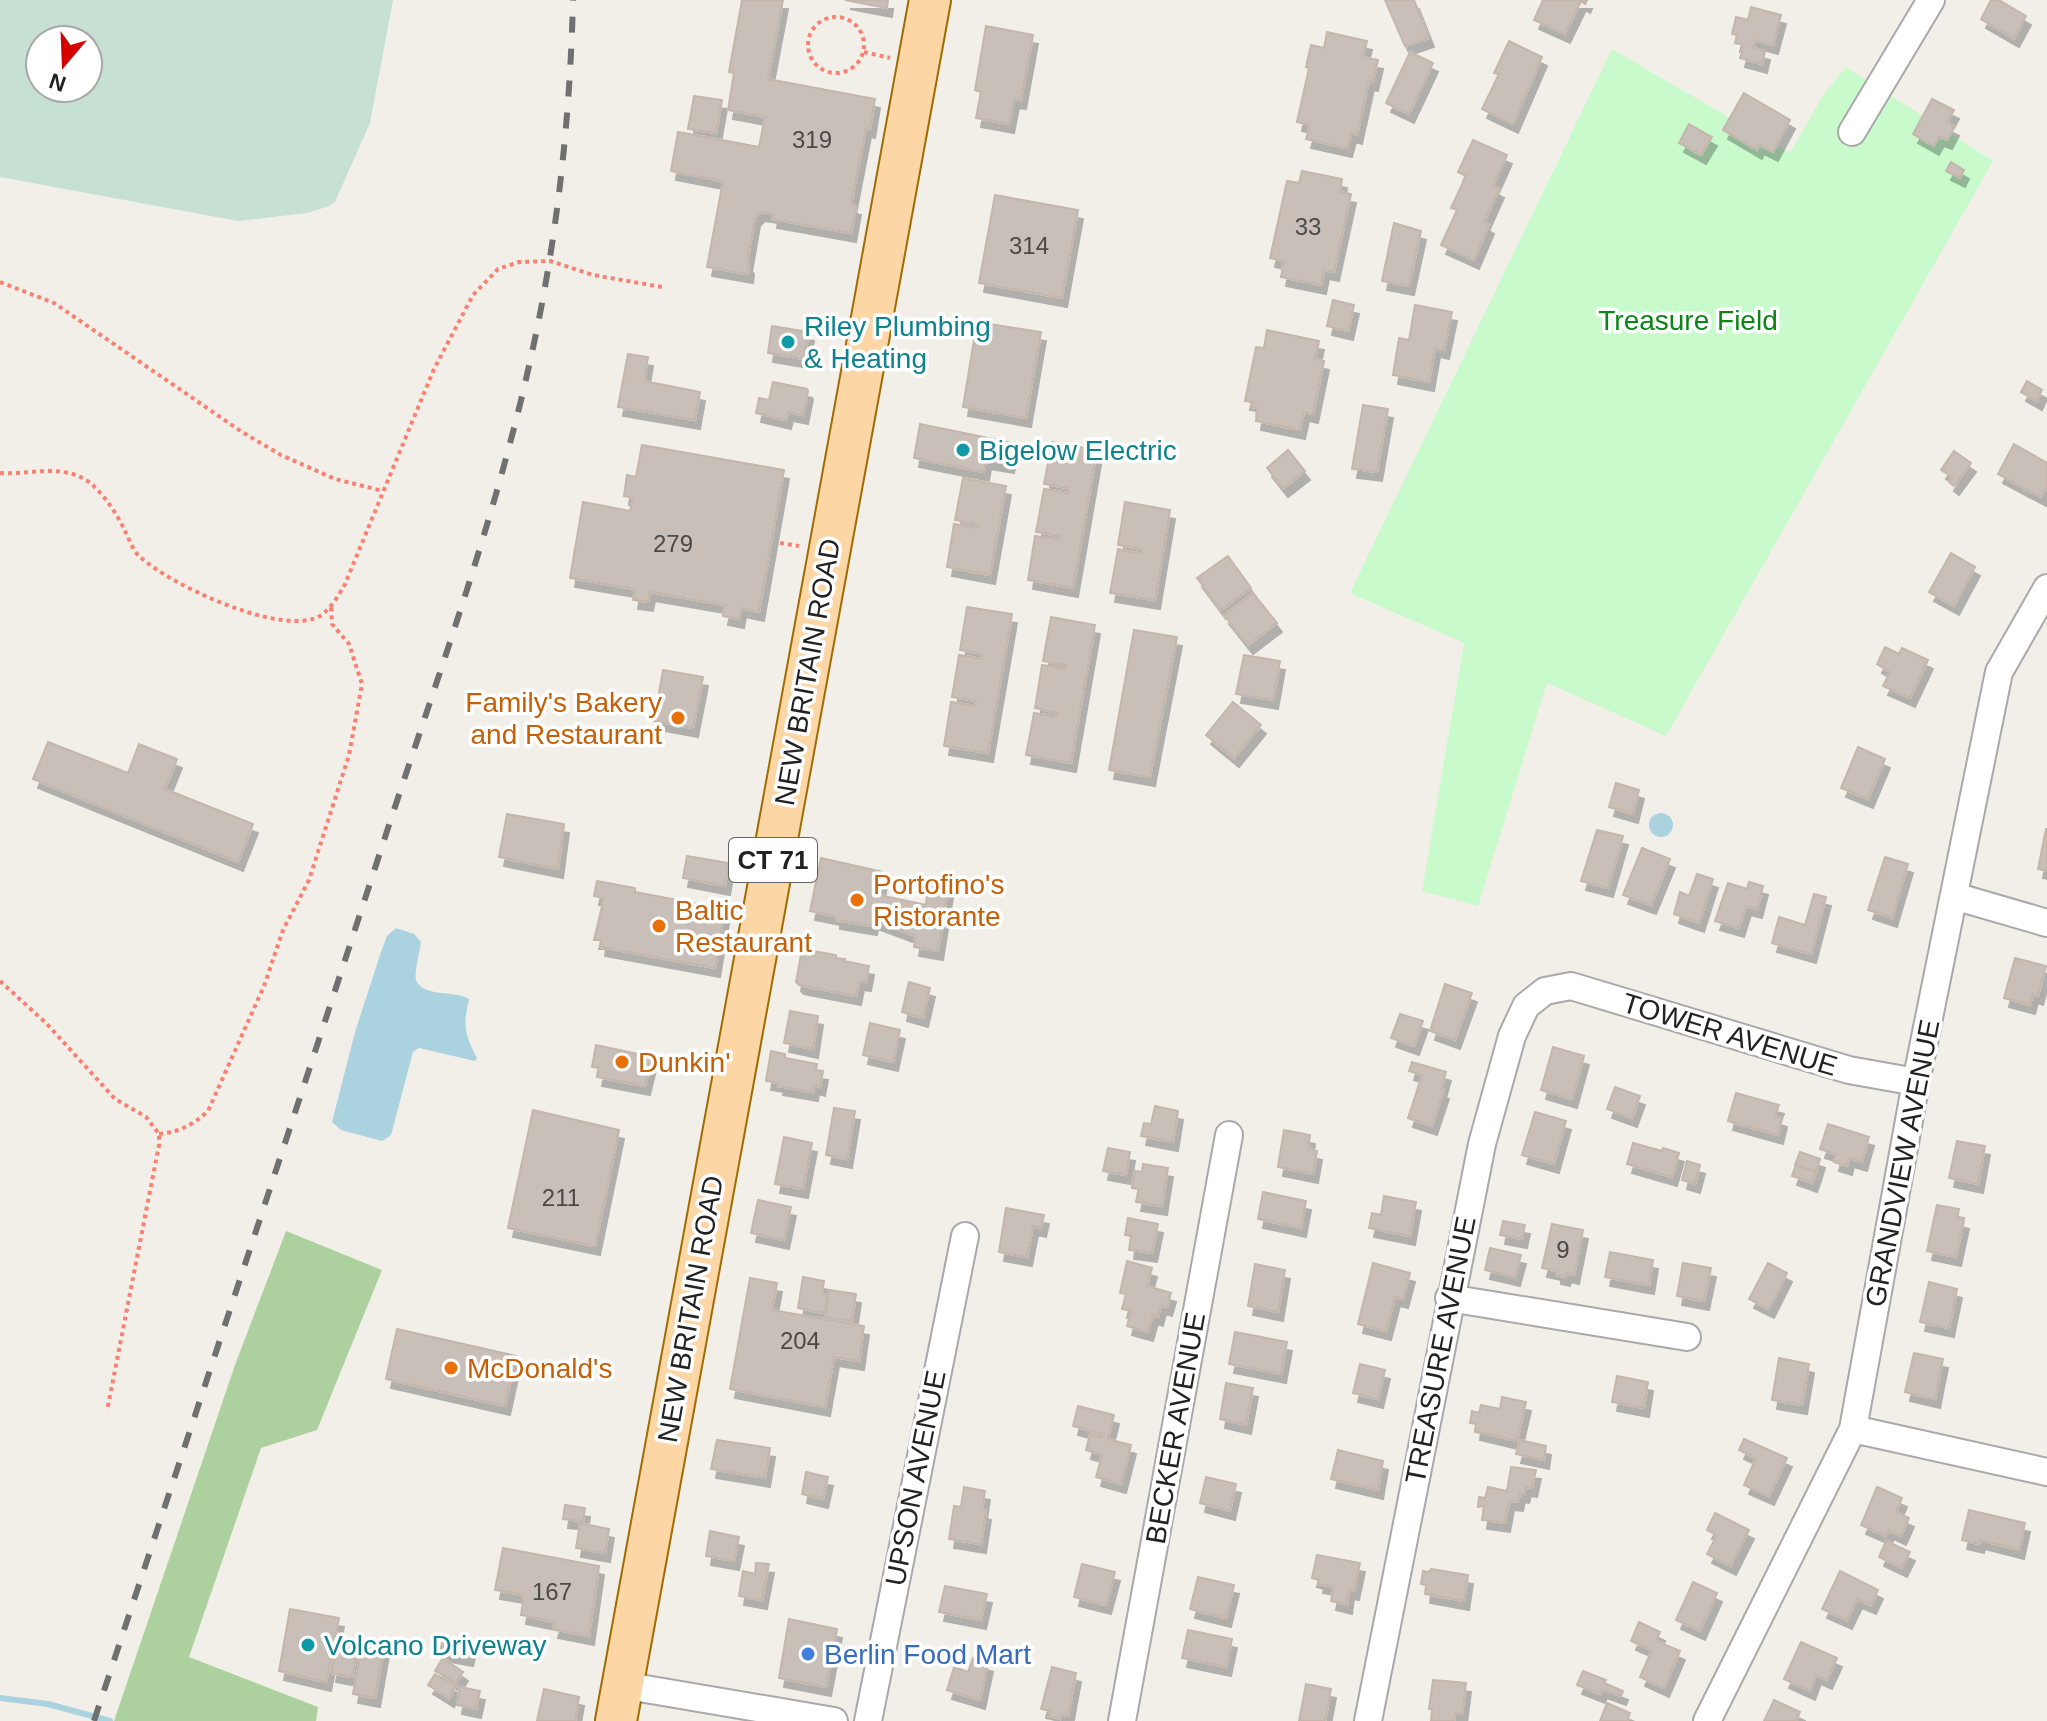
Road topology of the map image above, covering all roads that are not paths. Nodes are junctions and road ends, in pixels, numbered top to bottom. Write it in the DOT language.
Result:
graph roads {
  1 [pos="930,0"];
  2 [pos="1931,0"];
  3 [pos="1852,132"];
  4 [pos="2047,588"];
  5 [pos="1954,896"];
  6 [pos="2047,923"];
  7 [pos="1545,991"];
  8 [pos="1916,1082"];
  9 [pos="1229,1135"];
  10 [pos="965,1236"];
  11 [pos="1449,1298"];
  12 [pos="1687,1337"];
  13 [pos="1853,1429"];
  14 [pos="2047,1472"];
  15 [pos="619,1703"];
  16 [pos="834,1721"];
  17 [pos="868,1721"];
  18 [pos="1122,1721"];
  19 [pos="1368,1721"];
  20 [pos="1707,1721"];
  1 -- 15 [label="main road, NEW BRITAIN ROAD / CT 71"];
  2 -- 3 [label="street"];
  4 -- 5 [label="street, GRANDVIEW AVENUE"];
  5 -- 6 [label="street"];
  5 -- 8 [label="street, GRANDVIEW AVENUE"];
  7 -- 8 [label="street, TOWER AVENUE"];
  7 -- 11 [label="street, TREASURE AVENUE"];
  8 -- 13 [label="street, GRANDVIEW AVENUE"];
  9 -- 18 [label="street, BECKER AVENUE"];
  10 -- 17 [label="street, UPSON AVENUE"];
  11 -- 12 [label="street"];
  11 -- 19 [label="street, TREASURE AVENUE"];
  13 -- 14 [label="street"];
  13 -- 20 [label="street, GRANDVIEW AVENUE"];
  15 -- 16 [label="street"];
}
